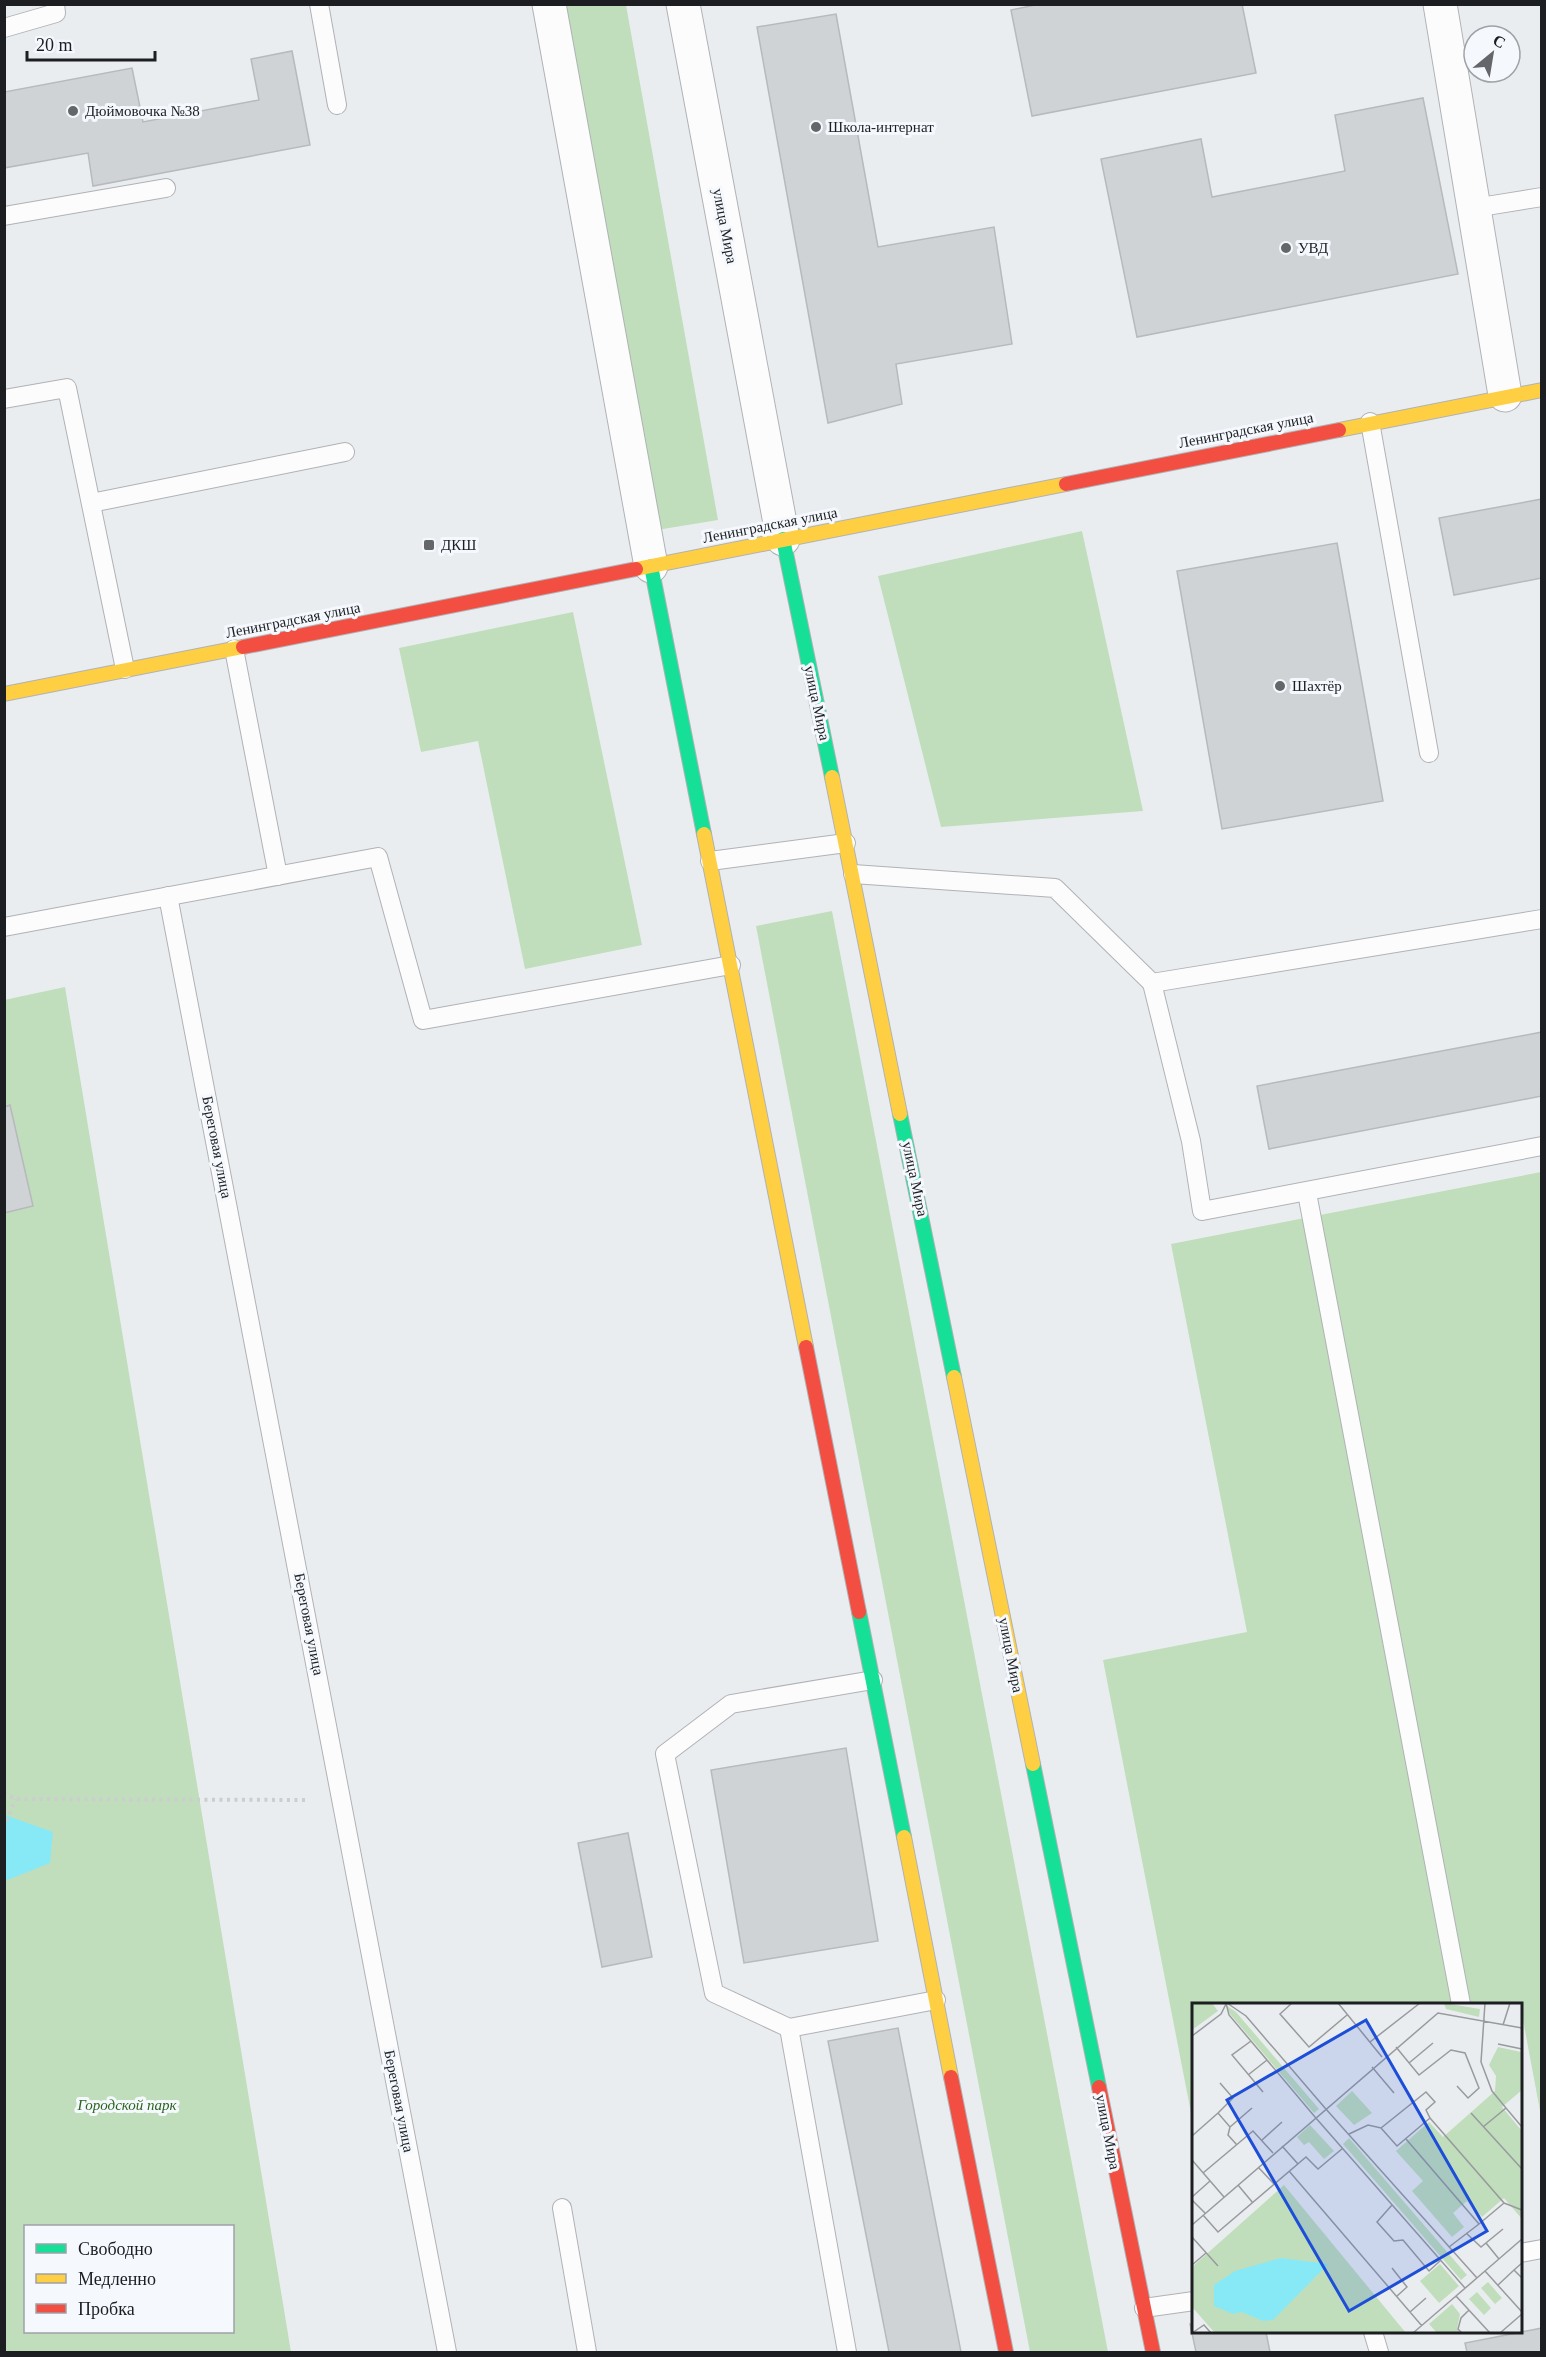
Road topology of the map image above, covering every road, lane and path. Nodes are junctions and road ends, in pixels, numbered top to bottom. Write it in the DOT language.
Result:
graph roads {
  1 [pos="55,4"];
  2 [pos="319,4"];
  3 [pos="549,4"];
  4 [pos="683,4"];
  5 [pos="1440,4"];
  6 [pos="4,28"];
  7 [pos="337,105"];
  8 [pos="166,188"];
  9 [pos="1542,196"];
  10 [pos="1474,208"];
  11 [pos="4,216"];
  12 [pos="1542,390"];
  13 [pos="1505,395"];
  14 [pos="4,399"];
  15 [pos="1370,422"];
  16 [pos="345,452"];
  17 [pos="90,503"];
  18 [pos="783,539"];
  19 [pos="651,566"];
  20 [pos="234,649"];
  21 [pos="125,669"];
  22 [pos="4,694"];
  23 [pos="1430,753"];
  24 [pos="846,843"];
  25 [pos="710,861"];
  26 [pos="853,874"];
  27 [pos="278,876"];
  28 [pos="168,896"];
  29 [pos="1542,919"];
  30 [pos="4,927"];
  31 [pos="731,965"];
  32 [pos="1152,983"];
  33 [pos="1542,1146"];
  34 [pos="1307,1193"];
  35 [pos="873,1680"];
  36 [pos="4,1792"];
  37 [pos="15,1799"];
  38 [pos="343,1800"];
  39 [pos="4,1828"];
  40 [pos="936,2000"];
  41 [pos="1461,2003"];
  42 [pos="789,2028"];
  43 [pos="562,2208"];
  44 [pos="1542,2249"];
  45 [pos="1522,2253"];
  46 [pos="1192,2301"];
  47 [pos="1144,2308"];
  48 [pos="1373,2333"];
  49 [pos="447,2352"];
  50 [pos="587,2352"];
  51 [pos="847,2352"];
  52 [pos="1006,2352"];
  53 [pos="1153,2352"];
  54 [pos="1378,2352"];
  1 -- 6 [label="lane"];
  2 -- 7 [label="lane"];
  3 -- 19 [label="street"];
  4 -- 18 [label="street, улица Мира"];
  5 -- 10 [label="street"];
  8 -- 11 [label="lane"];
  9 -- 10 [label="lane"];
  10 -- 13 [label="street"];
  12 -- 13 [label="main road, Ленинградская улица"];
  13 -- 15 [label="main road, Ленинградская улица"];
  14 -- 17 [label="lane"];
  15 -- 18 [label="main road, Ленинградская улица"];
  15 -- 23 [label="lane"];
  16 -- 17 [label="lane"];
  17 -- 21 [label="lane"];
  18 -- 19 [label="main road, Ленинградская улица"];
  18 -- 24 [label="main road, улица Мира"];
  19 -- 20 [label="main road, Ленинградская улица"];
  19 -- 25 [label="main road"];
  20 -- 21 [label="main road, Ленинградская улица"];
  20 -- 27 [label="lane"];
  21 -- 22 [label="main road, Ленинградская улица"];
  24 -- 25 [label="lane"];
  24 -- 26 [label="main road, улица Мира"];
  25 -- 31 [label="main road"];
  26 -- 32 [label="lane"];
  26 -- 47 [label="main road, улица Мира"];
  27 -- 28 [label="lane"];
  27 -- 31 [label="lane"];
  28 -- 30 [label="lane"];
  28 -- 38 [label="lane, Береговая улица"];
  29 -- 32 [label="lane"];
  31 -- 35 [label="main road"];
  32 -- 34 [label="lane"];
  33 -- 34 [label="lane"];
  34 -- 41 [label="lane"];
  35 -- 40 [label="main road"];
  35 -- 42 [label="lane"];
  36 -- 37 [label="path"];
  37 -- 38 [label="path"];
  37 -- 39 [label="path"];
  38 -- 49 [label="lane, Береговая улица"];
  40 -- 42 [label="lane"];
  40 -- 52 [label="main road"];
  42 -- 51 [label="lane"];
  43 -- 50 [label="lane"];
  44 -- 45 [label="lane"];
  46 -- 47 [label="lane"];
  47 -- 53 [label="main road, улица Мира"];
  48 -- 54 [label="lane"];
}
